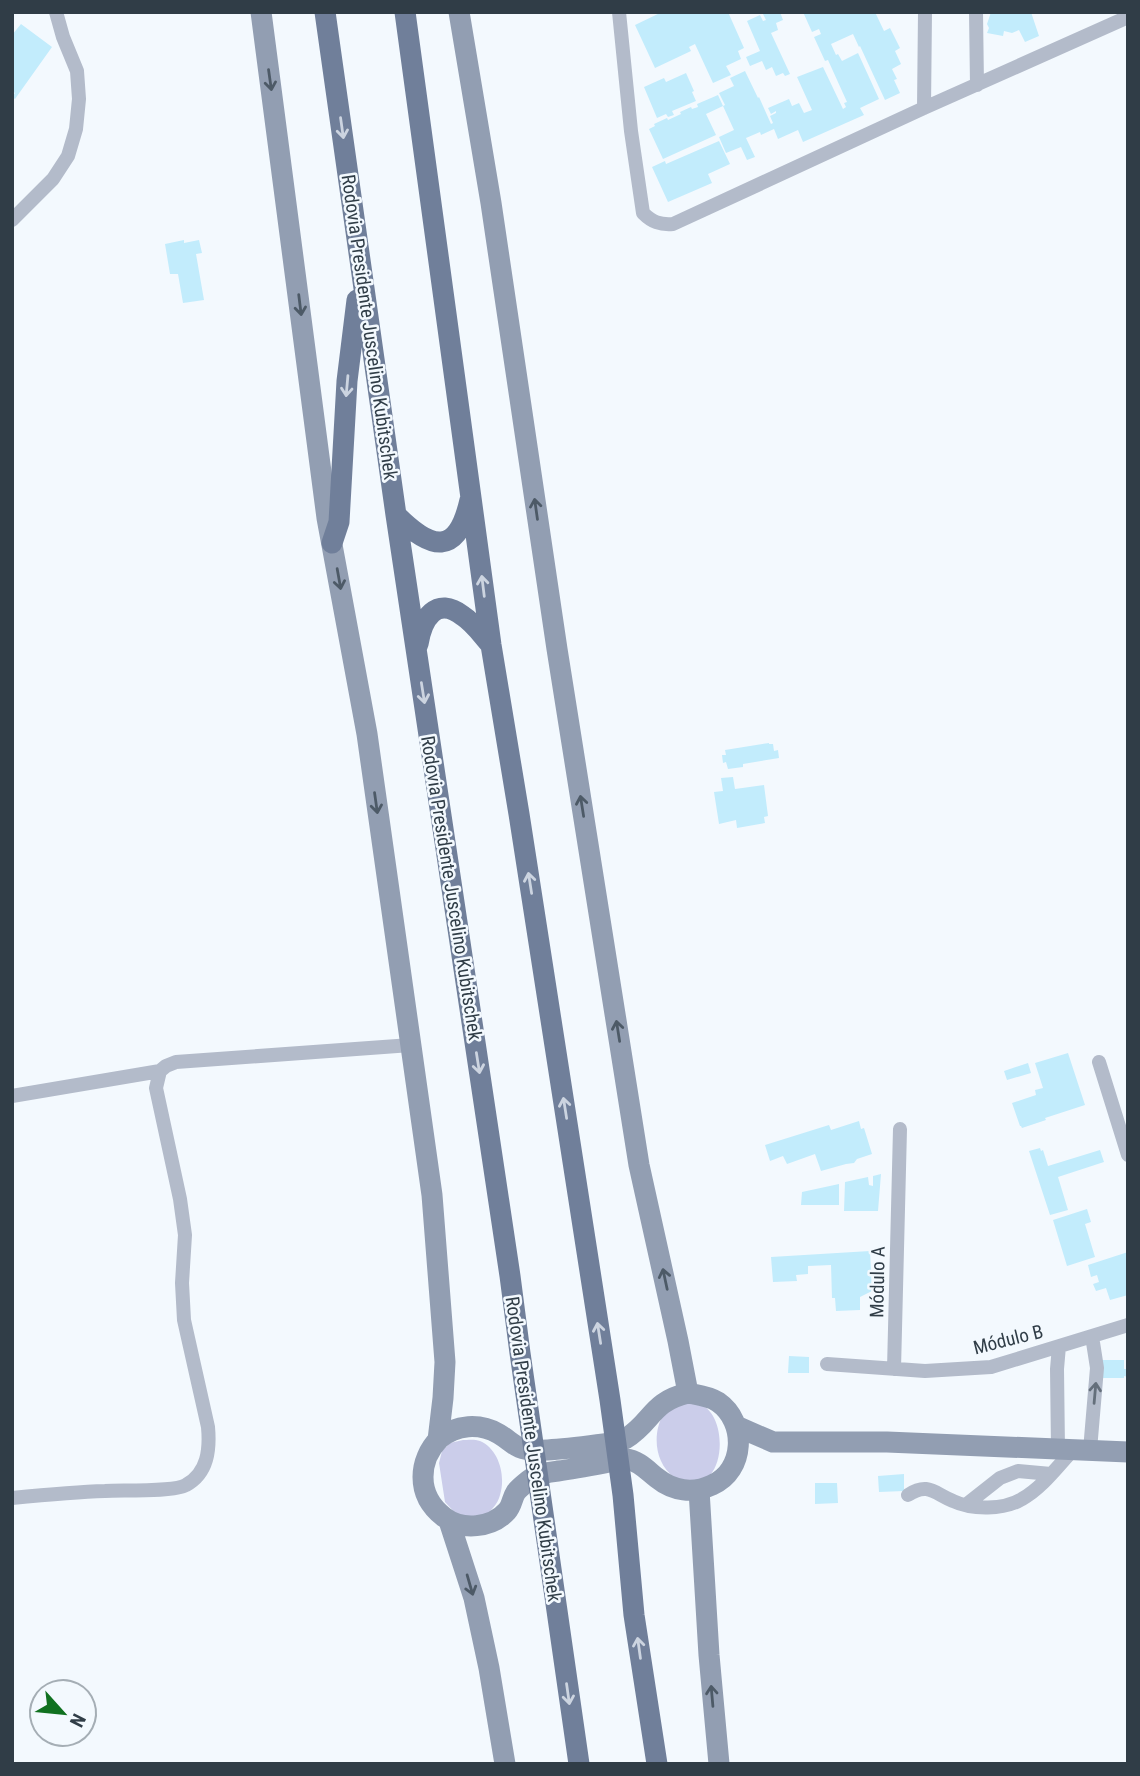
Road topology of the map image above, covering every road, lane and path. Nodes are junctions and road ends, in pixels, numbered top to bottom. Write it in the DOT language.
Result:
graph roads {
  1 [pos="56,12"];
  2 [pos="261,12"];
  3 [pos="325,12"];
  4 [pos="405,12"];
  5 [pos="459,12"];
  6 [pos="619,12"];
  7 [pos="925,12"];
  8 [pos="976,12"];
  9 [pos="1128,17"];
  10 [pos="977,85"];
  11 [pos="924,108"];
  12 [pos="12,220"];
  13 [pos="360,270"];
  14 [pos="471,494"];
  15 [pos="396,515"];
  16 [pos="332,543"];
  17 [pos="491,645"];
  18 [pos="416,650"];
  19 [pos="411,1045"];
  20 [pos="1099,1062"];
  21 [pos="160,1071"];
  22 [pos="12,1096"];
  23 [pos="900,1129"];
  24 [pos="1128,1155"];
  25 [pos="1128,1325"];
  26 [pos="1092,1336"];
  27 [pos="1059,1346"];
  28 [pos="827,1364"];
  29 [pos="894,1370"];
  30 [pos="688,1394"];
  31 [pos="736,1426"];
  32 [pos="438,1440"];
  33 [pos="773,1441"];
  34 [pos="1074,1450"];
  35 [pos="1128,1452"];
  36 [pos="736,1458"];
  37 [pos="1051,1474"];
  38 [pos="699,1490"];
  39 [pos="908,1495"];
  40 [pos="12,1498"];
  41 [pos="967,1504"];
  42 [pos="449,1521"];
  43 [pos="505,1764"];
  44 [pos="579,1764"];
  45 [pos="657,1764"];
  46 [pos="719,1764"];
  1 -- 12 [label="street"];
  2 -- 16 [label="main road, one-way"];
  3 -- 13 [label="highway, Rodovia Presidente Juscelino Kubitschek, one-way"];
  4 -- 14 [label="highway"];
  30 -- 5 [label="main road, one-way"];
  6 -- 11 [label="street"];
  7 -- 11 [label="street"];
  8 -- 10 [label="street"];
  9 -- 10 [label="street"];
  10 -- 11 [label="street"];
  13 -- 15 [label="highway, Rodovia Presidente Juscelino Kubitschek"];
  13 -- 16 [label="highway, one-way"];
  14 -- 15 [label="highway"];
  17 -- 14 [label="highway, one-way"];
  15 -- 18 [label="highway, Rodovia Presidente Juscelino Kubitschek"];
  16 -- 19 [label="main road, one-way"];
  17 -- 18 [label="highway"];
  45 -- 17 [label="highway, one-way"];
  18 -- 44 [label="highway, Rodovia Presidente Juscelino Kubitschek, one-way"];
  19 -- 21 [label="street"];
  19 -- 32 [label="main road"];
  20 -- 24 [label="street"];
  21 -- 22 [label="street"];
  21 -- 40 [label="street"];
  23 -- 29 [label="street, Módulo A"];
  25 -- 26 [label="street, Módulo B"];
  26 -- 27 [label="street, Módulo B"];
  34 -- 26 [label="street, one-way"];
  27 -- 29 [label="street, Módulo B"];
  27 -- 34 [label="street"];
  28 -- 29 [label="street"];
  30 -- 31 [label="main road"];
  30 -- 32 [label="main road"];
  31 -- 33 [label="main road"];
  31 -- 36 [label="main road"];
  32 -- 42 [label="main road"];
  33 -- 34 [label="main road"];
  33 -- 36 [label="main road"];
  34 -- 35 [label="main road"];
  34 -- 37 [label="street"];
  36 -- 38 [label="main road"];
  37 -- 41 [label="street"];
  37 -- 41 [label="street"];
  38 -- 42 [label="main road"];
  46 -- 38 [label="main road, one-way"];
  39 -- 41 [label="street"];
  42 -- 43 [label="main road, one-way"];
}
